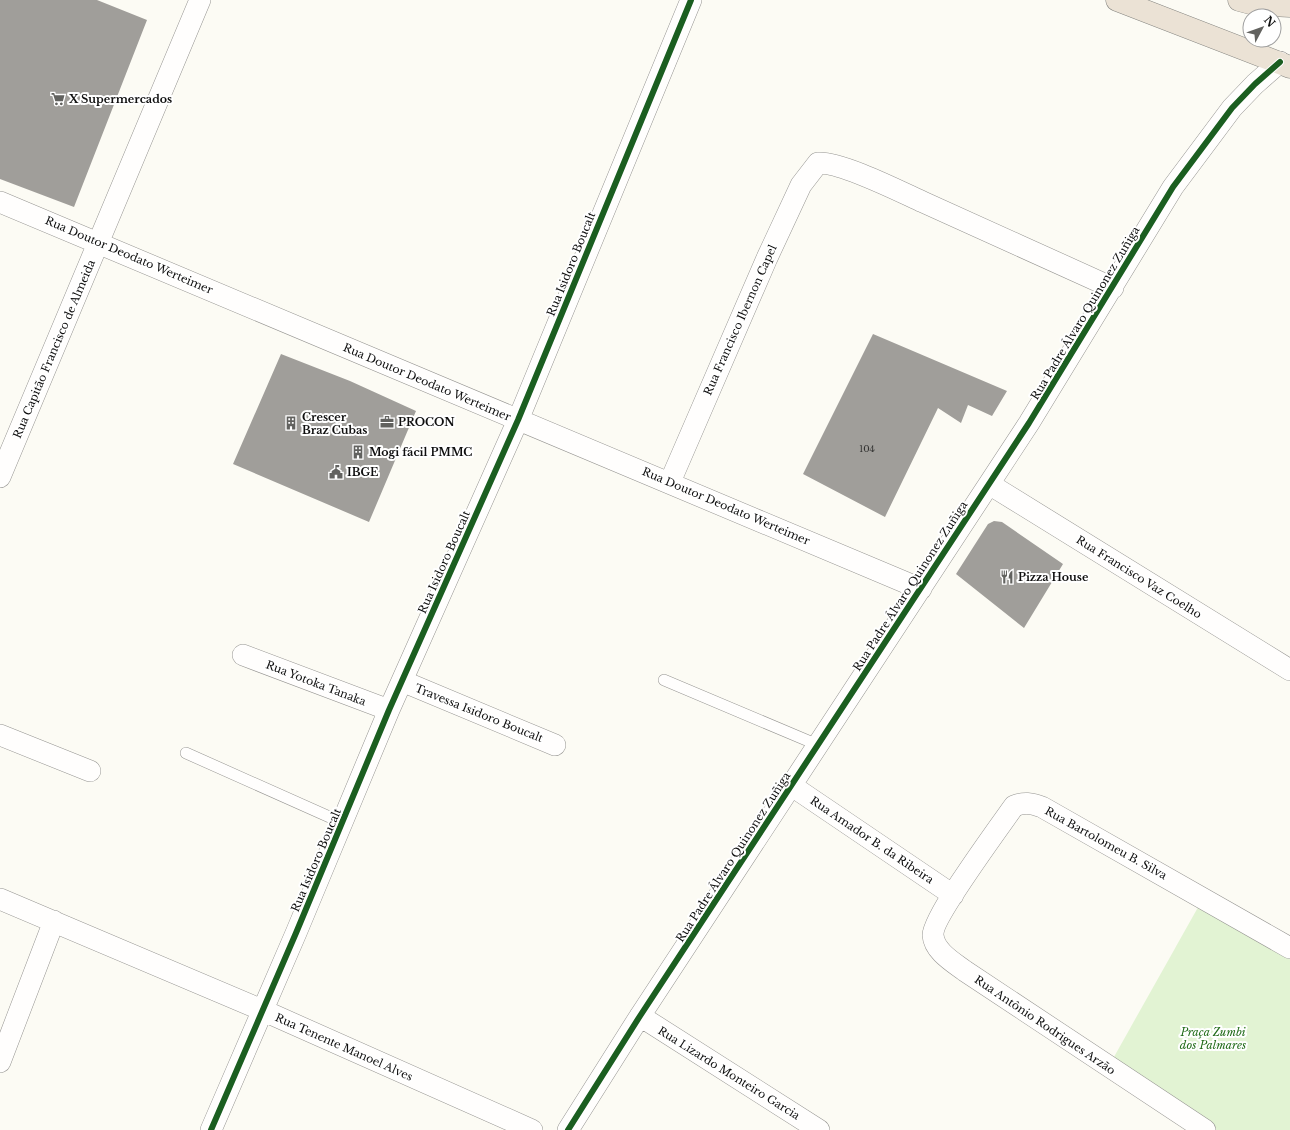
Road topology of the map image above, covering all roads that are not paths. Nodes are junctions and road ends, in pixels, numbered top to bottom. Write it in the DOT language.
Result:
graph roads {
  1 [pos="200,0"];
  2 [pos="691,0"];
  3 [pos="1117,0"];
  4 [pos="1239,0"];
  5 [pos="1290,6"];
  6 [pos="1287,61"];
  7 [pos="0,202"];
  8 [pos="98,242"];
  9 [pos="1113,288"];
  10 [pos="518,420"];
  11 [pos="0,478"];
  12 [pos="670,482"];
  13 [pos="989,484"];
  14 [pos="921,589"];
  15 [pos="243,655"];
  16 [pos="1290,670"];
  17 [pos="664,680"];
  18 [pos="402,681"];
  19 [pos="389,710"];
  20 [pos="0,735"];
  21 [pos="555,745"];
  22 [pos="818,746"];
  23 [pos="186,753"];
  24 [pos="90,771"];
  25 [pos="792,786"];
  26 [pos="343,823"];
  27 [pos="953,895"];
  28 [pos="0,899"];
  29 [pos="54,921"];
  30 [pos="1290,948"];
  31 [pos="262,1010"];
  32 [pos="640,1016"];
  33 [pos="0,1062"];
  34 [pos="211,1130"];
  35 [pos="532,1130"];
  36 [pos="568,1130"];
  37 [pos="819,1130"];
  38 [pos="1205,1130"];
  1 -- 8 [label="street, Rua Capitão Francisco de Almeida"];
  2 -- 10 [label="street, Rua Isidoro Boucalt"];
  3 -- 6 [label="highway"];
  4 -- 5 [label="highway"];
  6 -- 9 [label="street, Rua Padre Álvaro Quinonez Zuñiga"];
  7 -- 8 [label="street, Rua Doutor Deodato Werteimer"];
  8 -- 10 [label="street, Rua Doutor Deodato Werteimer"];
  8 -- 11 [label="street, Rua Capitão Francisco de Almeida"];
  9 -- 12 [label="street, Rua Francisco Ibernon Capel"];
  9 -- 13 [label="street, Rua Padre Álvaro Quinonez Zuñiga"];
  10 -- 12 [label="street, Rua Doutor Deodato Werteimer"];
  10 -- 18 [label="street, Rua Isidoro Boucalt"];
  12 -- 14 [label="street, Rua Doutor Deodato Werteimer"];
  13 -- 14 [label="street, Rua Padre Álvaro Quinonez Zuñiga"];
  13 -- 16 [label="street, Rua Francisco Vaz Coelho"];
  14 -- 22 [label="street, Rua Padre Álvaro Quinonez Zuñiga"];
  15 -- 19 [label="street, Rua Yotoka Tanaka"];
  17 -- 22 [label="lane"];
  18 -- 19 [label="street, Rua Isidoro Boucalt"];
  18 -- 21 [label="street, Travessa Isidoro Boucalt"];
  19 -- 26 [label="street, Rua Isidoro Boucalt"];
  20 -- 24 [label="street"];
  22 -- 25 [label="street, Rua Padre Álvaro Quinonez Zuñiga"];
  23 -- 26 [label="lane"];
  25 -- 27 [label="street, Rua Amador B. da Ribeira"];
  25 -- 32 [label="street, Rua Padre Álvaro Quinonez Zuñiga"];
  26 -- 31 [label="street, Rua Isidoro Boucalt"];
  27 -- 30 [label="street, Rua Bartolomeu B. Silva"];
  27 -- 38 [label="street, Rua Antônio Rodrigues Arzão"];
  28 -- 29 [label="street, Rua Tenente Manoel Alves"];
  29 -- 31 [label="street, Rua Tenente Manoel Alves"];
  29 -- 33 [label="street"];
  31 -- 34 [label="street, Rua Isidoro Boucalt"];
  31 -- 35 [label="street, Rua Tenente Manoel Alves"];
  32 -- 36 [label="street, Rua Padre Álvaro Quinonez Zuñiga"];
  32 -- 37 [label="street, Rua Lizardo Monteiro Garcia"];
}
